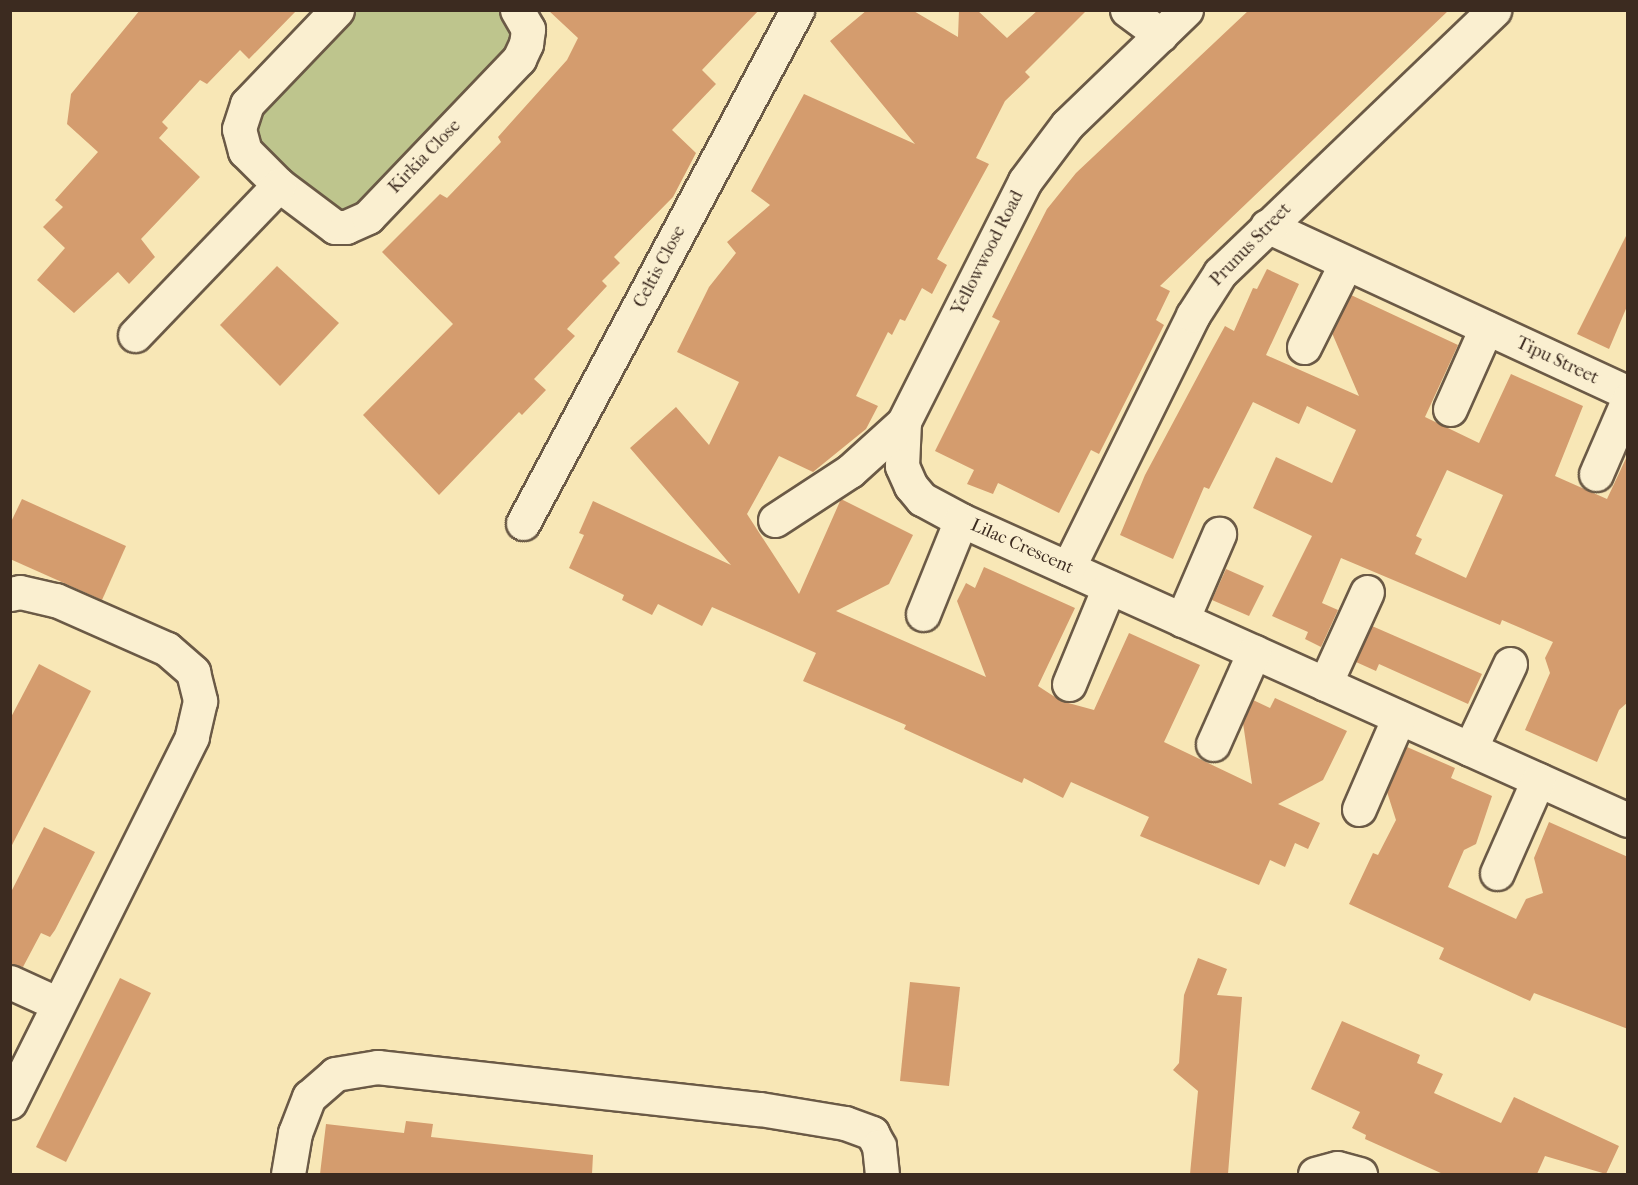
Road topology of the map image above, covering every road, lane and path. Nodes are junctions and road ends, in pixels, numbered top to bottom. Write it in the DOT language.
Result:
graph roads {
  1 [pos="337,10"];
  2 [pos="517,10"];
  3 [pos="797,10"];
  4 [pos="1127,10"];
  5 [pos="1186,10"];
  6 [pos="1494,10"];
  7 [pos="1161,35"];
  8 [pos="279,185"];
  9 [pos="1267,226"];
  10 [pos="1345,264"];
  11 [pos="1486,328"];
  12 [pos="135,335"];
  13 [pos="1304,347"];
  14 [pos="1628,393"];
  15 [pos="1628,400"];
  16 [pos="1450,409"];
  17 [pos="904,422"];
  18 [pos="1596,474"];
  19 [pos="775,520"];
  20 [pos="961,520"];
  21 [pos="524,523"];
  22 [pos="1219,534"];
  23 [pos="1068,568"];
  24 [pos="1109,587"];
  25 [pos="1367,592"];
  26 [pos="10,594"];
  27 [pos="923,614"];
  28 [pos="1182,620"];
  29 [pos="1254,652"];
  30 [pos="1510,664"];
  31 [pos="1069,684"];
  32 [pos="1325,684"];
  33 [pos="1398,717"];
  34 [pos="1214,744"];
  35 [pos="1470,749"];
  36 [pos="1538,780"];
  37 [pos="1623,808"];
  38 [pos="1359,809"];
  39 [pos="1497,873"];
  40 [pos="10,982"];
  41 [pos="58,1005"];
  42 [pos="10,1102"];
  43 [pos="288,1174"];
  44 [pos="882,1174"];
  45 [pos="1316,1174"];
  46 [pos="1360,1174"];
  1 -- 8 [label="street, Kirkia Close"];
  2 -- 8 [label="street, Kirkia Close"];
  3 -- 21 [label="street, Celtis Close"];
  4 -- 7 [label="street"];
  5 -- 7 [label="street, Yellowwood Road"];
  6 -- 9 [label="street, Prunus Street"];
  7 -- 17 [label="street, Yellowwood Road"];
  8 -- 12 [label="street"];
  9 -- 10 [label="street, Tipu Street"];
  9 -- 23 [label="street, Prunus Street"];
  10 -- 11 [label="street, Tipu Street"];
  10 -- 13 [label="street"];
  11 -- 14 [label="street, Tipu Street"];
  11 -- 16 [label="street"];
  15 -- 18 [label="street"];
  17 -- 19 [label="street"];
  17 -- 20 [label="street, Yellowwood Road"];
  20 -- 23 [label="street, Lilac Crescent"];
  20 -- 27 [label="street, Lilac Crescent"];
  22 -- 28 [label="street"];
  23 -- 24 [label="street, Lilac Crescent"];
  24 -- 28 [label="street, Lilac Crescent"];
  24 -- 31 [label="street"];
  25 -- 32 [label="street"];
  26 -- 41 [label="street"];
  28 -- 29 [label="street, Lilac Crescent"];
  29 -- 32 [label="street, Lilac Crescent"];
  29 -- 34 [label="street"];
  30 -- 35 [label="street"];
  32 -- 33 [label="street, Lilac Crescent"];
  33 -- 35 [label="street, Lilac Crescent"];
  33 -- 38 [label="street"];
  35 -- 36 [label="street, Lilac Crescent"];
  36 -- 37 [label="street, Lilac Crescent"];
  36 -- 39 [label="street"];
  40 -- 41 [label="street"];
  41 -- 42 [label="street"];
  43 -- 44 [label="street"];
  45 -- 46 [label="street"];
}
